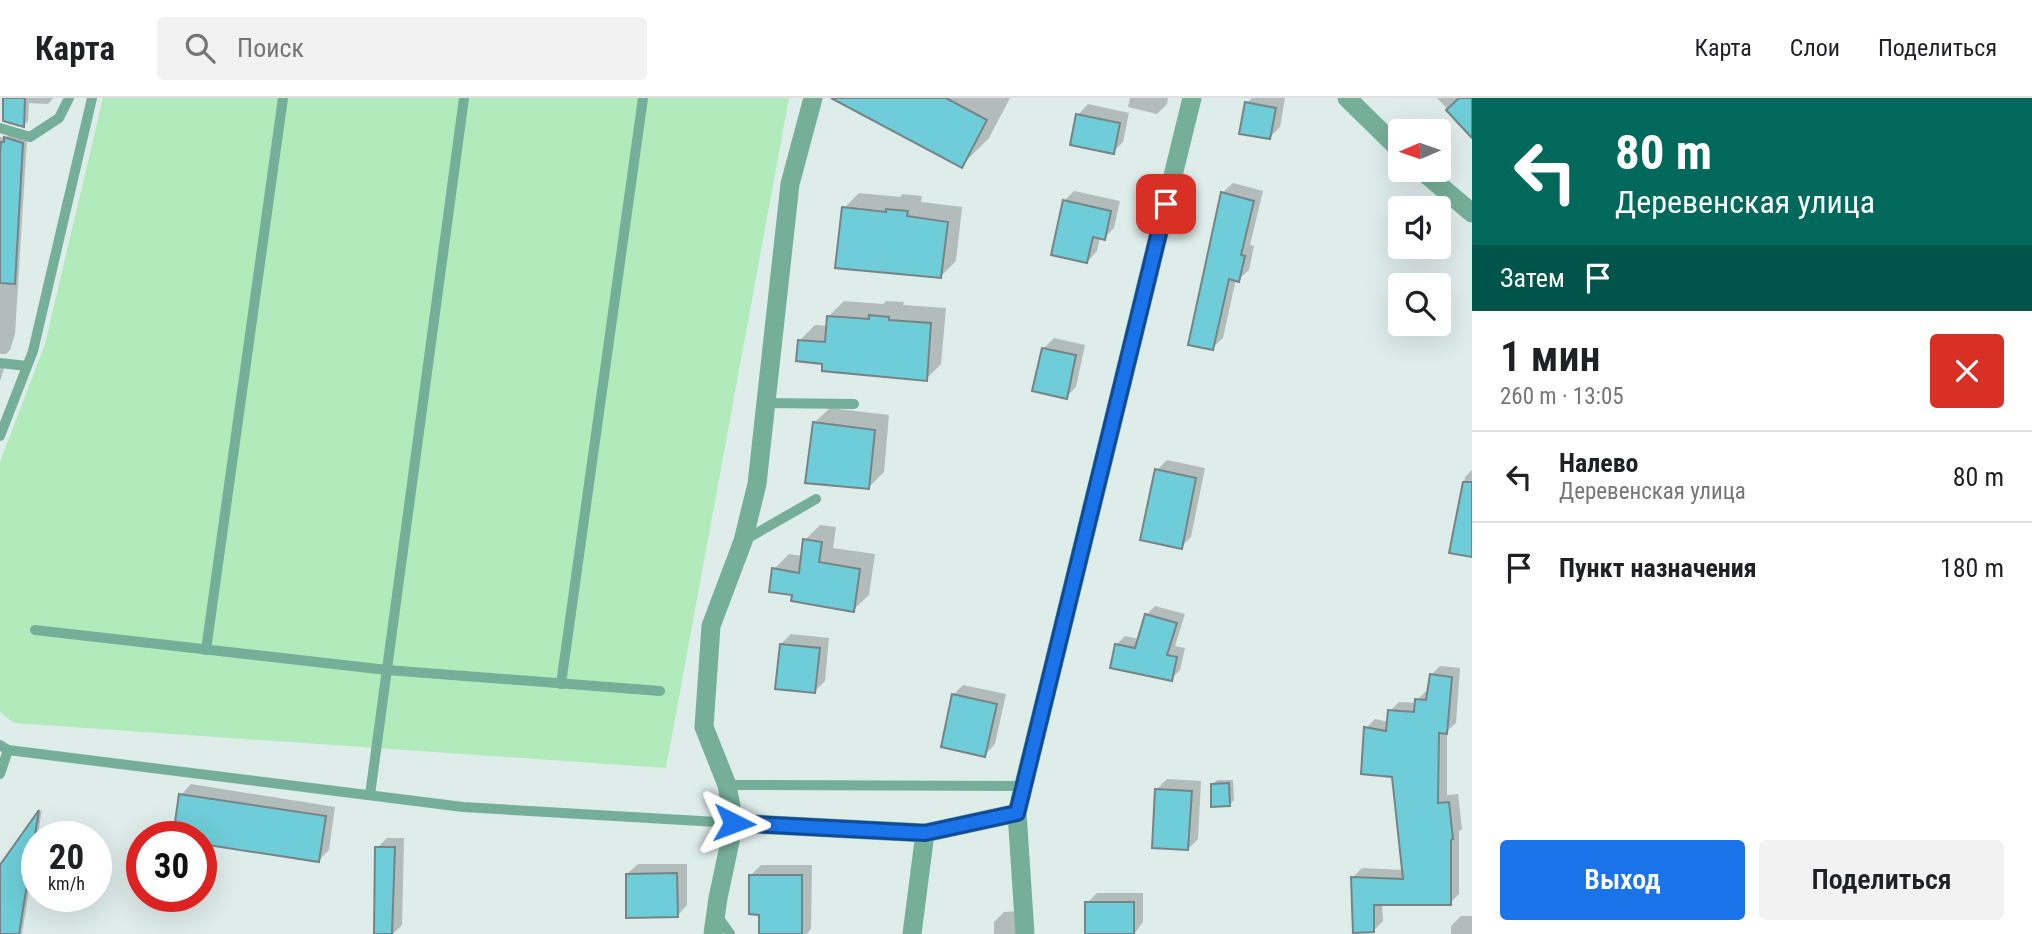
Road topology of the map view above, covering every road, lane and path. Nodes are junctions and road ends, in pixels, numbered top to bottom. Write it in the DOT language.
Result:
graph roads {
  1 [pos="69,98"];
  2 [pos="92,98"];
  3 [pos="283,98"];
  4 [pos="464,98"];
  5 [pos="643,98"];
  6 [pos="813,98"];
  7 [pos="1192,98"];
  8 [pos="1348,98"];
  9 [pos="0,128"];
  10 [pos="1388,138"];
  11 [pos="1435,182"];
  12 [pos="1472,213"];
  13 [pos="0,363"];
  14 [pos="27,366"];
  15 [pos="765,403"];
  16 [pos="854,404"];
  17 [pos="0,436"];
  18 [pos="816,499"];
  19 [pos="743,541"];
  20 [pos="35,630"];
  21 [pos="206,650"];
  22 [pos="387,670"];
  23 [pos="561,684"];
  24 [pos="660,691"];
  25 [pos="4,748"];
  26 [pos="0,774"];
  27 [pos="727,785"];
  28 [pos="1024,786"];
  29 [pos="370,795"];
  30 [pos="1017,813"];
  31 [pos="734,823"];
  32 [pos="925,833"];
  33 [pos="716,914"];
  34 [pos="713,934"];
  35 [pos="730,934"];
  36 [pos="912,934"];
  37 [pos="1025,934"];
  1 -- 9 [label="lane"];
  2 -- 14 [label="lane"];
  3 -- 21 [label="lane"];
  4 -- 22 [label="lane"];
  5 -- 23 [label="lane"];
  6 -- 15 [label="street"];
  7 -- 28 [label="street"];
  8 -- 10 [label="street"];
  11 -- 12 [label="street"];
  13 -- 14 [label="lane"];
  14 -- 17 [label="lane"];
  15 -- 16 [label="lane"];
  15 -- 19 [label="street"];
  18 -- 19 [label="lane"];
  19 -- 27 [label="street"];
  20 -- 21 [label="lane"];
  21 -- 22 [label="lane"];
  22 -- 23 [label="lane"];
  22 -- 29 [label="lane"];
  23 -- 24 [label="lane"];
  25 -- 26 [label="lane"];
  25 -- 29 [label="lane"];
  27 -- 28 [label="lane"];
  27 -- 31 [label="street"];
  28 -- 30 [label="street"];
  29 -- 31 [label="lane"];
  30 -- 32 [label="street"];
  30 -- 37 [label="street"];
  31 -- 32 [label="street"];
  31 -- 33 [label="street"];
  32 -- 36 [label="street"];
  33 -- 34 [label="street"];
  33 -- 35 [label="lane"];
}
